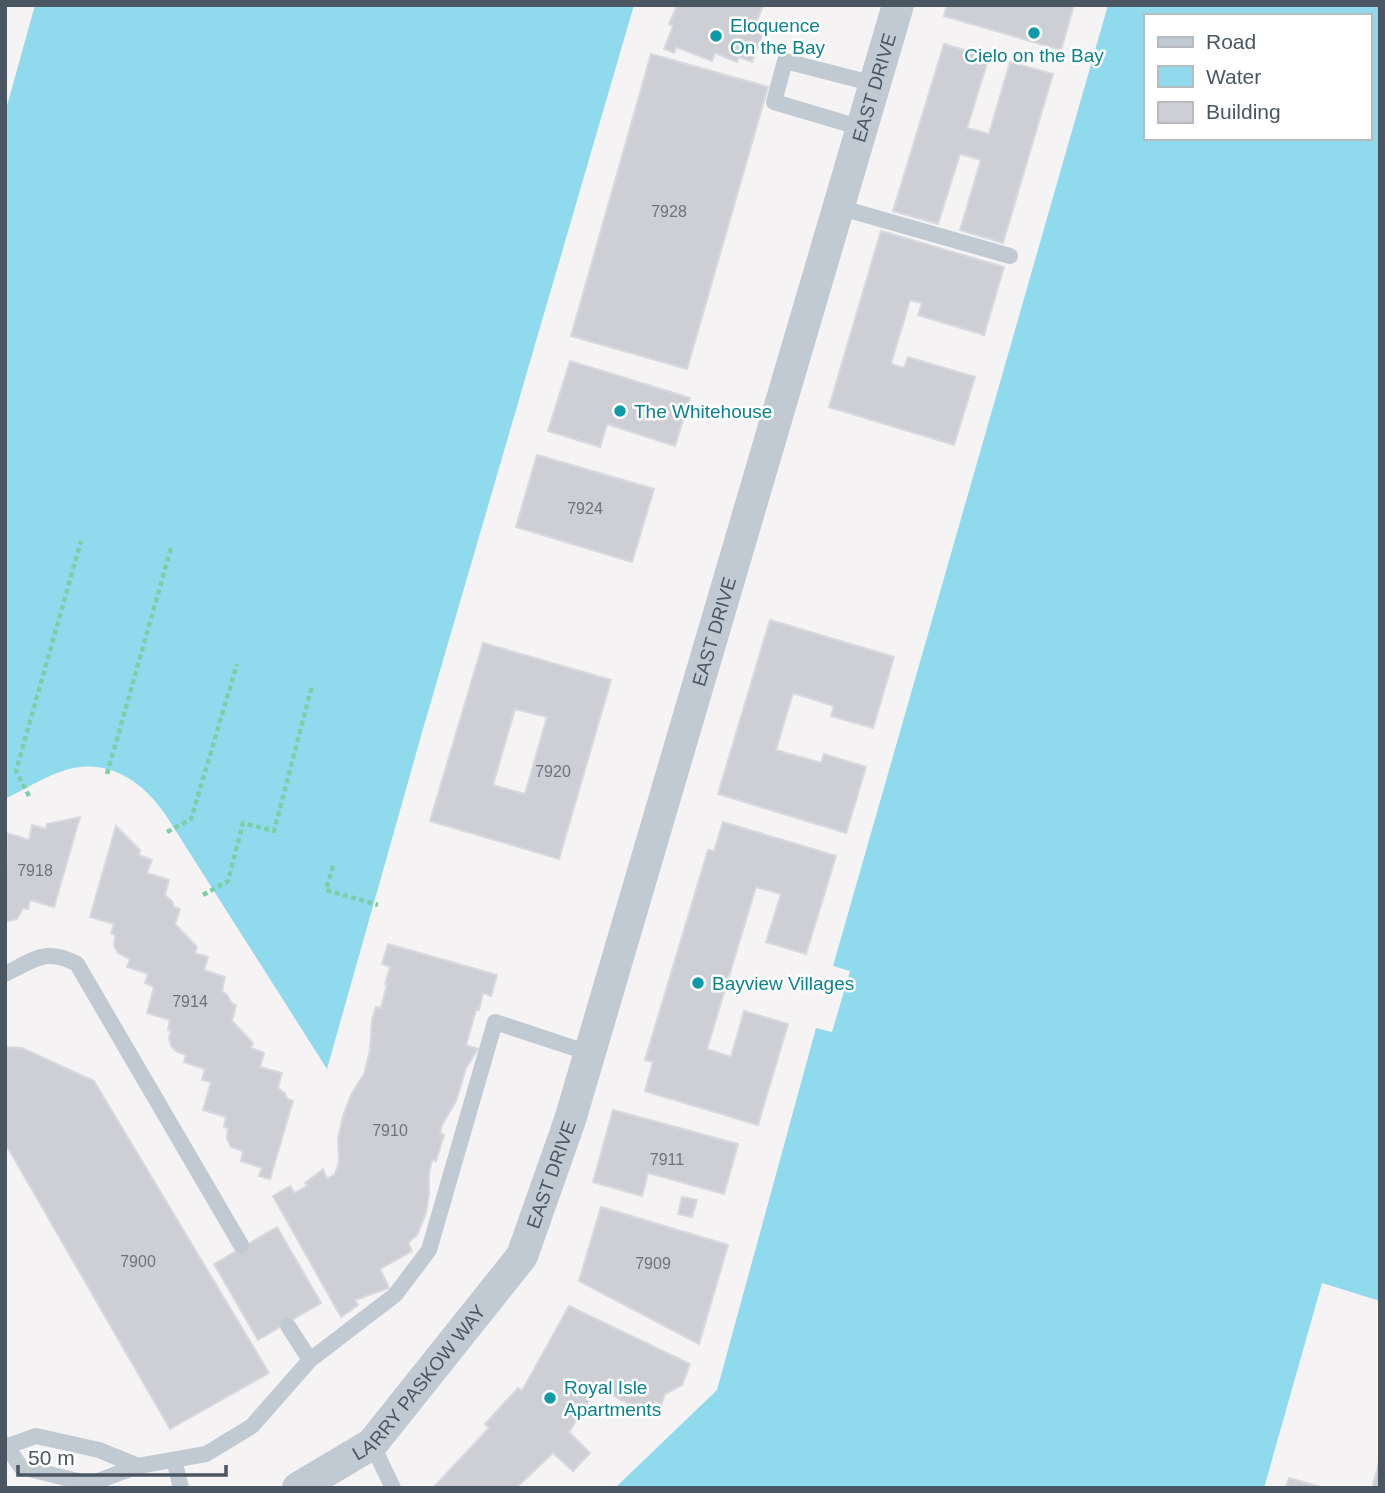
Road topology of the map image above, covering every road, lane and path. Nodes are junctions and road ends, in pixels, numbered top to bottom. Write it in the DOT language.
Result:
graph roads {
  1 [pos="898,5"];
  2 [pos="875,84"];
  3 [pos="862,128"];
  4 [pos="838,207"];
  5 [pos="1010,256"];
  6 [pos="81,541"];
  7 [pos="171,548"];
  8 [pos="237,664"];
  9 [pos="312,686"];
  10 [pos="107,774"];
  11 [pos="29,796"];
  12 [pos="167,832"];
  13 [pos="333,866"];
  14 [pos="203,895"];
  15 [pos="378,905"];
  16 [pos="5,974"];
  17 [pos="589,1052"];
  18 [pos="242,1245"];
  19 [pos="522,1256"];
  20 [pos="288,1326"];
  21 [pos="310,1360"];
  22 [pos="372,1444"];
  23 [pos="7,1445"];
  24 [pos="174,1460"];
  25 [pos="138,1466"];
  26 [pos="181,1488"];
  27 [pos="298,1488"];
  28 [pos="393,1488"];
  1 -- 2 [label="street, EAST DRIVE"];
  2 -- 3 [label="street, EAST DRIVE"];
  2 -- 3 [label="lane"];
  3 -- 4 [label="street, EAST DRIVE"];
  4 -- 5 [label="lane"];
  4 -- 17 [label="street, EAST DRIVE"];
  6 -- 11 [label="path"];
  7 -- 10 [label="path"];
  8 -- 12 [label="path"];
  9 -- 14 [label="path"];
  13 -- 15 [label="path"];
  16 -- 18 [label="lane"];
  17 -- 19 [label="street, EAST DRIVE"];
  17 -- 21 [label="lane"];
  19 -- 22 [label="street, LARRY PASKOW WAY"];
  20 -- 21 [label="lane"];
  21 -- 24 [label="lane"];
  22 -- 27 [label="street, LARRY PASKOW WAY"];
  22 -- 28 [label="lane"];
  23 -- 25 [label="lane"];
  23 -- 25 [label="lane"];
  24 -- 25 [label="lane"];
  24 -- 26 [label="lane"];
}
